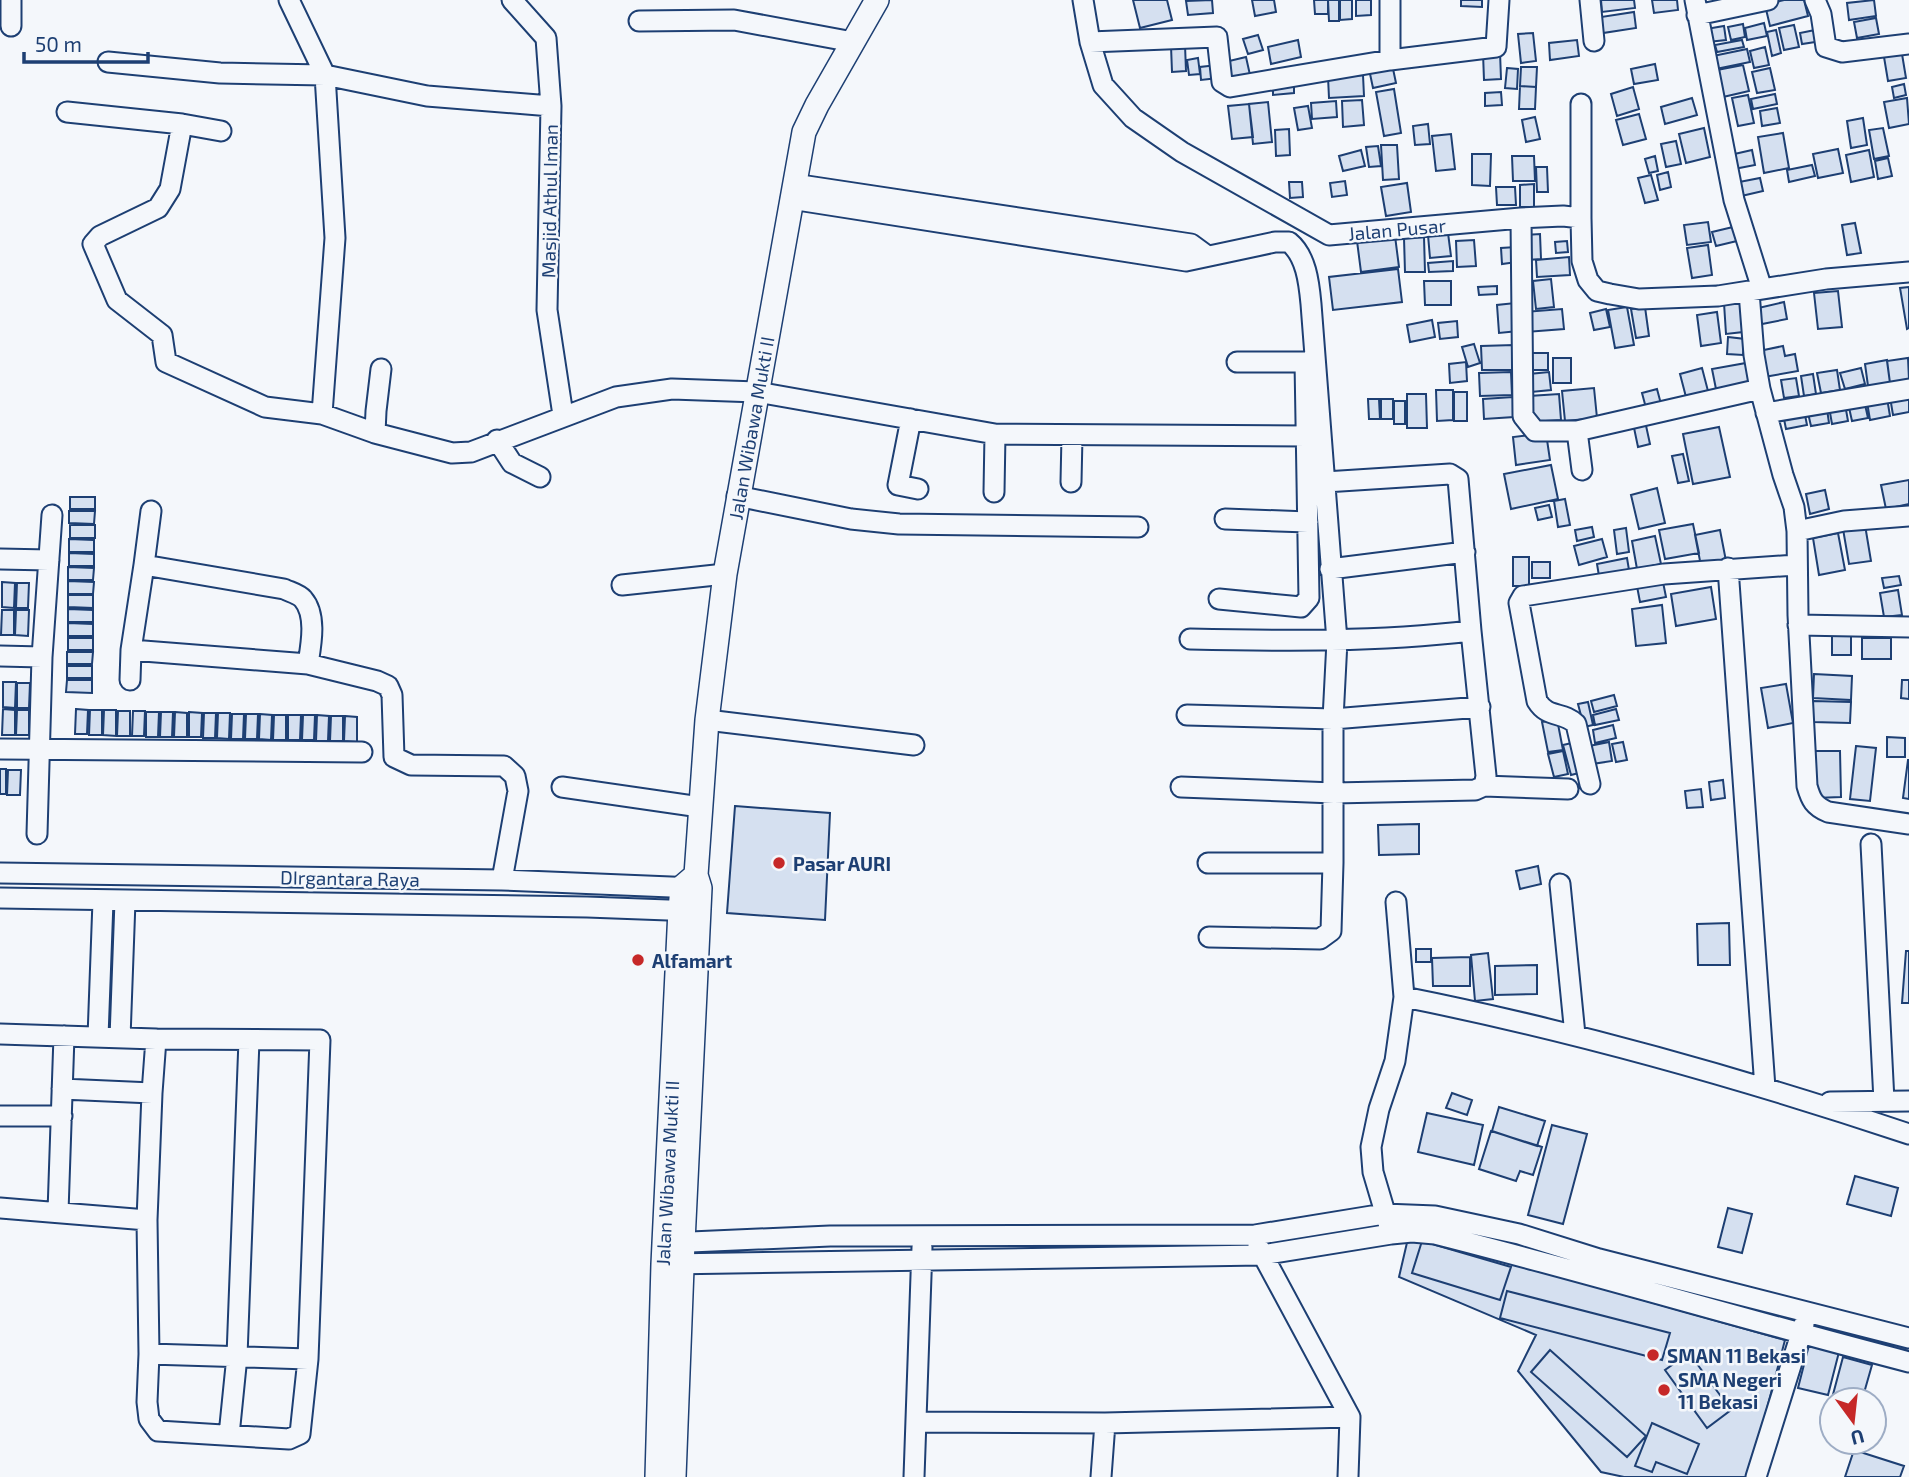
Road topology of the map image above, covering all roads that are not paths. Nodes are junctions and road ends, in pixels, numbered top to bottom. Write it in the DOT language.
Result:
graph roads {
  1 [pos="11,0"];
  2 [pos="289,0"];
  3 [pos="512,0"];
  4 [pos="877,0"];
  5 [pos="1083,0"];
  6 [pos="1390,0"];
  7 [pos="1499,0"];
  8 [pos="1590,0"];
  9 [pos="1768,0"];
  10 [pos="1815,0"];
  11 [pos="1696,7"];
  12 [pos="639,21"];
  13 [pos="11,26"];
  14 [pos="1594,41"];
  15 [pos="853,42"];
  16 [pos="1090,42"];
  17 [pos="1909,44"];
  18 [pos="1390,60"];
  19 [pos="108,62"];
  20 [pos="325,75"];
  21 [pos="1581,104"];
  22 [pos="551,106"];
  23 [pos="67,112"];
  24 [pos="182,124"];
  25 [pos="221,131"];
  26 [pos="793,191"];
  27 [pos="1521,218"];
  28 [pos="1581,218"];
  29 [pos="1909,272"];
  30 [pos="1755,291"];
  31 [pos="1237,362"];
  32 [pos="381,369"];
  33 [pos="1760,389"];
  34 [pos="1909,389"];
  35 [pos="757,392"];
  36 [pos="1766,413"];
  37 [pos="322,414"];
  38 [pos="563,415"];
  39 [pos="911,419"];
  40 [pos="1577,431"];
  41 [pos="376,433"];
  42 [pos="995,434"];
  43 [pos="1072,436"];
  44 [pos="1307,436"];
  45 [pos="497,440"];
  46 [pos="1582,470"];
  47 [pos="540,477"];
  48 [pos="1071,482"];
  49 [pos="1325,482"];
  50 [pos="918,489"];
  51 [pos="994,492"];
  52 [pos="737,496"];
  53 [pos="151,511"];
  54 [pos="52,515"];
  55 [pos="1909,516"];
  56 [pos="1225,519"];
  57 [pos="1308,522"];
  58 [pos="1138,527"];
  59 [pos="1797,531"];
  60 [pos="1465,552"];
  61 [pos="0,559"];
  62 [pos="49,560"];
  63 [pos="144,565"];
  64 [pos="1796,565"];
  65 [pos="1728,568"];
  66 [pos="1330,569"];
  67 [pos="725,573"];
  68 [pos="622,585"];
  69 [pos="1219,600"];
  70 [pos="1798,625"];
  71 [pos="1909,627"];
  72 [pos="1471,631"];
  73 [pos="1190,639"];
  74 [pos="1336,641"];
  75 [pos="131,650"];
  76 [pos="0,656"];
  77 [pos="42,657"];
  78 [pos="309,664"];
  79 [pos="130,680"];
  80 [pos="1480,708"];
  81 [pos="1187,715"];
  82 [pos="1333,719"];
  83 [pos="707,720"];
  84 [pos="914,745"];
  85 [pos="0,749"];
  86 [pos="39,749"];
  87 [pos="362,752"];
  88 [pos="1590,784"];
  89 [pos="1483,786"];
  90 [pos="562,787"];
  91 [pos="1181,787"];
  92 [pos="1568,789"];
  93 [pos="1334,793"];
  94 [pos="700,807"];
  95 [pos="1909,824"];
  96 [pos="37,834"];
  97 [pos="1871,844"];
  98 [pos="1208,863"];
  99 [pos="1333,863"];
  100 [pos="0,873"];
  101 [pos="219,875"];
  102 [pos="502,880"];
  103 [pos="589,884"];
  104 [pos="1560,884"];
  105 [pos="691,894"];
  106 [pos="0,898"];
  107 [pos="103,901"];
  108 [pos="125,901"];
  109 [pos="1396,902"];
  110 [pos="219,903"];
  111 [pos="587,906"];
  112 [pos="1209,937"];
  113 [pos="1404,998"];
  114 [pos="0,1034"];
  115 [pos="1575,1035"];
  116 [pos="64,1036"];
  117 [pos="98,1037"];
  118 [pos="120,1038"];
  119 [pos="156,1038"];
  120 [pos="249,1040"];
  121 [pos="1765,1087"];
  122 [pos="62,1089"];
  123 [pos="152,1093"];
  124 [pos="1884,1101"];
  125 [pos="1909,1101"];
  126 [pos="1815,1103"];
  127 [pos="0,1116"];
  128 [pos="62,1116"];
  129 [pos="1909,1134"];
  130 [pos="0,1208"];
  131 [pos="58,1212"];
  132 [pos="1384,1214"];
  133 [pos="147,1220"];
  134 [pos="1391,1234"];
  135 [pos="1255,1235"];
  136 [pos="922,1237"];
  137 [pos="673,1253"];
  138 [pos="1262,1255"];
  139 [pos="921,1259"];
  140 [pos="1597,1267"];
  141 [pos="1809,1312"];
  142 [pos="1800,1334"];
  143 [pos="1909,1338"];
  144 [pos="149,1354"];
  145 [pos="237,1356"];
  146 [pos="308,1359"];
  147 [pos="1909,1362"];
  148 [pos="1350,1417"];
  149 [pos="916,1422"];
  150 [pos="1105,1423"];
  151 [pos="229,1435"];
  152 [pos="657,1477"];
  153 [pos="674,1477"];
  154 [pos="914,1477"];
  155 [pos="1101,1477"];
  156 [pos="1348,1477"];
  157 [pos="1756,1477"];
  1 -- 13 [label="street"];
  2 -- 20 [label="street"];
  3 -- 22 [label="street, Masjid Athul Iman"];
  4 -- 15 [label="main road, Jalan Wibawa Mukti II"];
  5 -- 16 [label="street, Jalan Pusar"];
  6 -- 18 [label="street"];
  7 -- 18 [label="street"];
  8 -- 14 [label="street"];
  9 -- 11 [label="street"];
  10 -- 17 [label="street"];
  11 -- 30 [label="street"];
  12 -- 15 [label="street"];
  15 -- 26 [label="main road, Jalan Wibawa Mukti II"];
  16 -- 18 [label="street"];
  16 -- 27 [label="street, Jalan Pusar"];
  19 -- 20 [label="street"];
  20 -- 22 [label="street"];
  20 -- 37 [label="street"];
  21 -- 28 [label="street"];
  22 -- 38 [label="street, Masjid Athul Iman"];
  23 -- 24 [label="street"];
  24 -- 25 [label="street"];
  24 -- 37 [label="street"];
  26 -- 35 [label="main road, Jalan Wibawa Mukti II"];
  26 -- 49 [label="street"];
  27 -- 28 [label="street, Jalan Pusar"];
  27 -- 40 [label="street"];
  28 -- 30 [label="street"];
  29 -- 30 [label="street"];
  30 -- 33 [label="street"];
  31 -- 44 [label="street"];
  32 -- 41 [label="street"];
  33 -- 36 [label="street"];
  33 -- 40 [label="street"];
  34 -- 36 [label="street"];
  35 -- 38 [label="street"];
  35 -- 39 [label="street"];
  35 -- 52 [label="main road, Jalan Wibawa Mukti II"];
  36 -- 59 [label="street"];
  37 -- 41 [label="street"];
  38 -- 45 [label="street"];
  39 -- 42 [label="street"];
  39 -- 50 [label="street"];
  40 -- 46 [label="street"];
  41 -- 45 [label="street"];
  42 -- 43 [label="street"];
  42 -- 51 [label="street"];
  43 -- 44 [label="street"];
  43 -- 48 [label="street"];
  44 -- 57 [label="street"];
  45 -- 47 [label="street"];
  49 -- 60 [label="street"];
  49 -- 66 [label="street"];
  52 -- 58 [label="street"];
  52 -- 67 [label="main road, Jalan Wibawa Mukti II"];
  53 -- 63 [label="street"];
  54 -- 62 [label="street"];
  55 -- 59 [label="street"];
  56 -- 57 [label="street"];
  57 -- 69 [label="street"];
  59 -- 64 [label="street"];
  60 -- 66 [label="street"];
  60 -- 72 [label="street"];
  61 -- 62 [label="street"];
  62 -- 77 [label="street"];
  63 -- 75 [label="street"];
  63 -- 78 [label="street"];
  64 -- 65 [label="street"];
  64 -- 70 [label="street"];
  65 -- 88 [label="street"];
  65 -- 121 [label="street"];
  66 -- 74 [label="street"];
  67 -- 68 [label="street"];
  67 -- 83 [label="main road, Jalan Wibawa Mukti II"];
  70 -- 71 [label="street"];
  70 -- 95 [label="street"];
  72 -- 74 [label="street"];
  72 -- 80 [label="street"];
  73 -- 74 [label="street"];
  74 -- 82 [label="street"];
  75 -- 78 [label="street"];
  75 -- 79 [label="street"];
  76 -- 77 [label="street"];
  77 -- 86 [label="street"];
  78 -- 102 [label="street"];
  80 -- 82 [label="street"];
  80 -- 89 [label="street"];
  81 -- 82 [label="street"];
  82 -- 93 [label="street"];
  83 -- 84 [label="street"];
  83 -- 94 [label="main road, Jalan Wibawa Mukti II"];
  85 -- 86 [label="street"];
  86 -- 87 [label="street"];
  86 -- 96 [label="street"];
  89 -- 92 [label="street"];
  89 -- 93 [label="street"];
  90 -- 94 [label="street"];
  91 -- 93 [label="street"];
  93 -- 99 [label="street"];
  94 -- 105 [label="main road, Jalan Wibawa Mukti II"];
  97 -- 124 [label="street"];
  98 -- 99 [label="street"];
  99 -- 112 [label="street"];
  100 -- 101 [label="street, DIrgantara Raya"];
  101 -- 102 [label="street, DIrgantara Raya"];
  101 -- 110 [label="street"];
  102 -- 103 [label="street, DIrgantara Raya"];
  103 -- 105 [label="street, DIrgantara Raya"];
  103 -- 111 [label="street"];
  104 -- 115 [label="street"];
  105 -- 111 [label="street, DIrgantara Raya"];
  105 -- 137 [label="main road, Jalan Wibawa Mukti II"];
  106 -- 107 [label="street, DIrgantara Raya"];
  107 -- 108 [label="street, DIrgantara Raya"];
  107 -- 117 [label="street"];
  108 -- 110 [label="street, DIrgantara Raya"];
  108 -- 118 [label="street"];
  109 -- 113 [label="street"];
  110 -- 111 [label="street, DIrgantara Raya"];
  113 -- 115 [label="street"];
  113 -- 132 [label="street"];
  114 -- 116 [label="street"];
  115 -- 121 [label="street"];
  116 -- 117 [label="street"];
  116 -- 122 [label="street"];
  117 -- 118 [label="street"];
  118 -- 119 [label="street"];
  119 -- 120 [label="street"];
  119 -- 123 [label="street"];
  120 -- 145 [label="street"];
  120 -- 146 [label="street"];
  121 -- 126 [label="street"];
  122 -- 123 [label="street"];
  122 -- 128 [label="street"];
  123 -- 133 [label="street"];
  124 -- 125 [label="street"];
  124 -- 126 [label="street"];
  126 -- 129 [label="street"];
  127 -- 128 [label="street"];
  128 -- 131 [label="street"];
  130 -- 131 [label="street"];
  131 -- 133 [label="street"];
  132 -- 134 [label="street"];
  132 -- 135 [label="street"];
  132 -- 140 [label="street"];
  133 -- 144 [label="street"];
  134 -- 138 [label="street"];
  134 -- 140 [label="street"];
  135 -- 136 [label="street"];
  135 -- 138 [label="street"];
  136 -- 137 [label="street"];
  136 -- 139 [label="street"];
  137 -- 139 [label="street"];
  137 -- 152 [label="main road, Jalan Wibawa Mukti II"];
  137 -- 153 [label="main road, Jalan Wibawa Mukti II"];
  138 -- 139 [label="street"];
  138 -- 148 [label="street"];
  139 -- 149 [label="street"];
  140 -- 141 [label="street"];
  140 -- 142 [label="street"];
  141 -- 142 [label="street"];
  141 -- 143 [label="street"];
  142 -- 147 [label="street"];
  142 -- 157 [label="street"];
  144 -- 145 [label="street"];
  144 -- 151 [label="street"];
  145 -- 146 [label="street"];
  145 -- 151 [label="street"];
  146 -- 151 [label="street"];
  148 -- 150 [label="street"];
  148 -- 156 [label="street"];
  149 -- 150 [label="street"];
  149 -- 154 [label="street"];
  150 -- 155 [label="street"];
}
